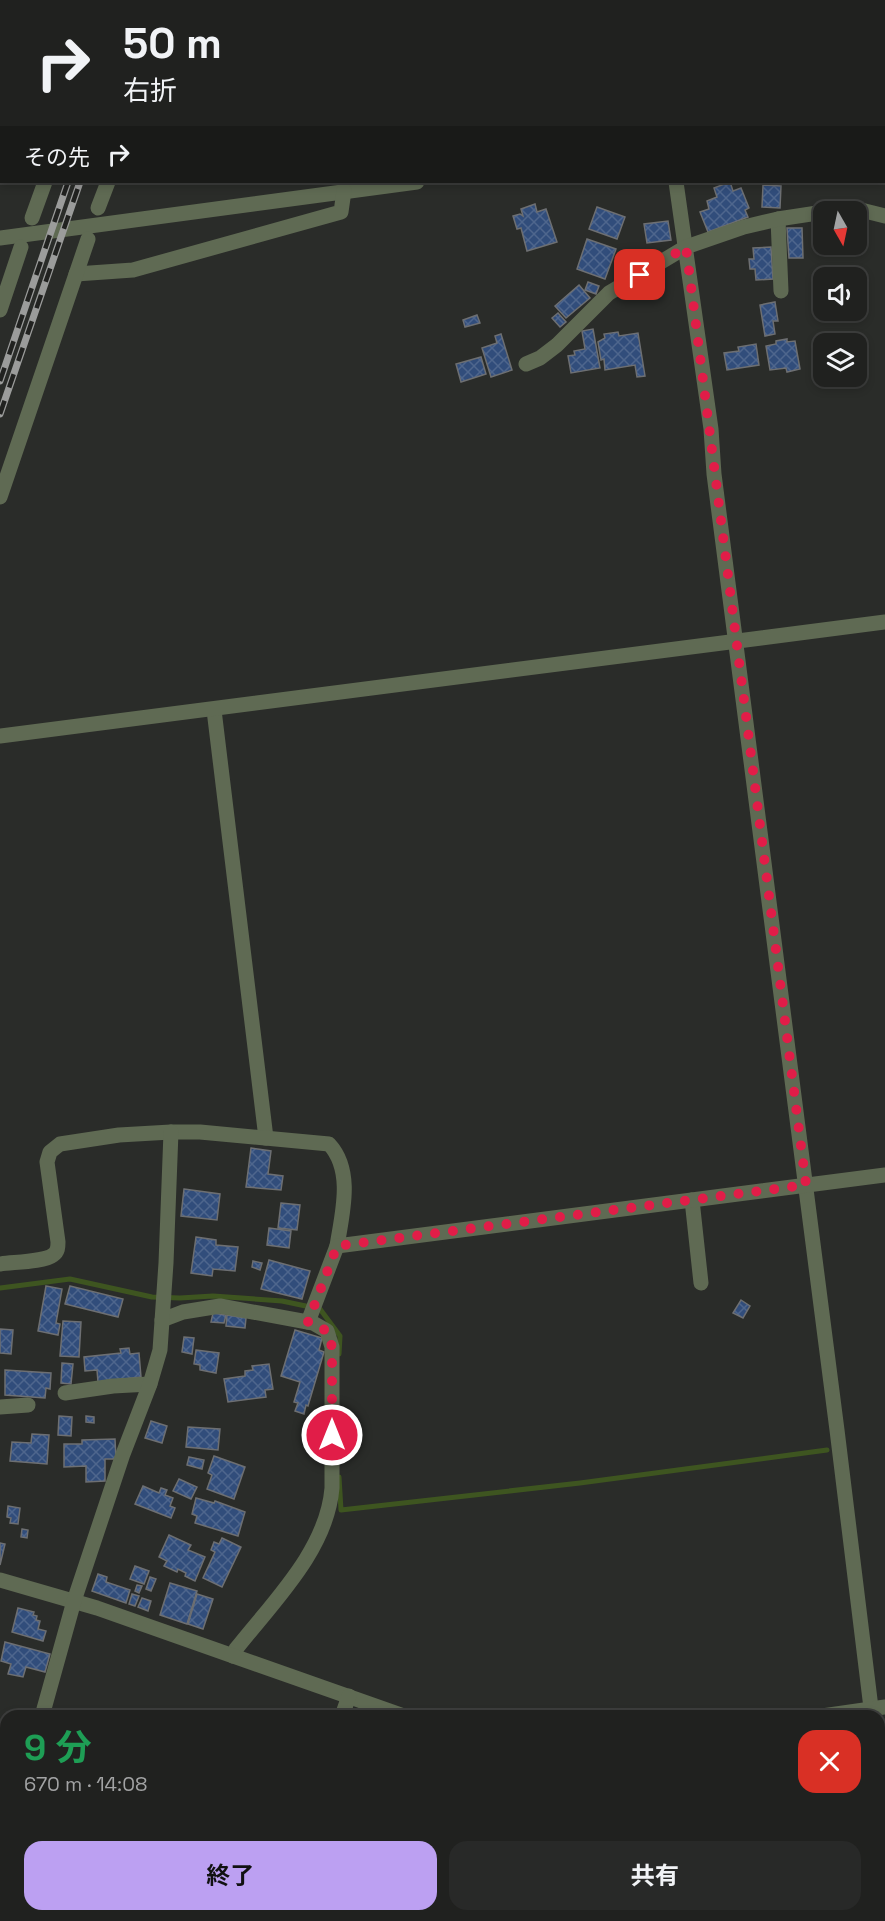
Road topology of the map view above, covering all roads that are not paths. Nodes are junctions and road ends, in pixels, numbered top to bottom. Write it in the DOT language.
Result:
graph roads {
  1 [pos="45,183"];
  2 [pos="108,183"];
  3 [pos="410,183"];
  4 [pos="676,183"];
  5 [pos="344,192"];
  6 [pos="98,208"];
  7 [pos="867,212"];
  8 [pos="813,214"];
  9 [pos="885,216"];
  10 [pos="32,218"];
  11 [pos="778,219"];
  12 [pos="85,233"];
  13 [pos="0,238"];
  14 [pos="686,247"];
  15 [pos="21,248"];
  16 [pos="76,274"];
  17 [pos="781,291"];
  18 [pos="3,293"];
  19 [pos="0,310"];
  20 [pos="526,364"];
  21 [pos="0,497"];
  22 [pos="885,622"];
  23 [pos="736,641"];
  24 [pos="214,710"];
  25 [pos="0,736"];
  26 [pos="171,1131"];
  27 [pos="266,1138"];
  28 [pos="885,1175"];
  29 [pos="806,1185"];
  30 [pos="692,1200"];
  31 [pos="337,1246"];
  32 [pos="0,1264"];
  33 [pos="701,1283"];
  34 [pos="162,1320"];
  35 [pos="308,1322"];
  36 [pos="150,1384"];
  37 [pos="65,1393"];
  38 [pos="28,1405"];
  39 [pos="0,1407"];
  40 [pos="0,1580"];
  41 [pos="74,1601"];
  42 [pos="233,1656"];
  43 [pos="349,1696"];
  44 [pos="44,1710"];
  45 [pos="344,1710"];
  46 [pos="388,1710"];
  47 [pos="876,1710"];
  1 -- 10 [label="street"];
  2 -- 6 [label="street"];
  3 -- 5 [label="street"];
  4 -- 14 [label="street"];
  5 -- 12 [label="street"];
  5 -- 16 [label="street"];
  7 -- 9 [label="street"];
  8 -- 11 [label="street"];
  11 -- 14 [label="street"];
  11 -- 17 [label="street"];
  12 -- 13 [label="street"];
  12 -- 16 [label="street"];
  14 -- 20 [label="street"];
  14 -- 23 [label="street"];
  15 -- 18 [label="street"];
  16 -- 21 [label="street"];
  18 -- 19 [label="street"];
  22 -- 23 [label="street"];
  23 -- 24 [label="street"];
  23 -- 29 [label="street"];
  24 -- 25 [label="street"];
  24 -- 27 [label="street"];
  26 -- 27 [label="street"];
  26 -- 32 [label="street"];
  26 -- 34 [label="street"];
  27 -- 31 [label="street"];
  28 -- 29 [label="street"];
  29 -- 30 [label="street"];
  29 -- 47 [label="street"];
  30 -- 31 [label="street"];
  30 -- 33 [label="street"];
  31 -- 35 [label="street"];
  34 -- 35 [label="street"];
  34 -- 36 [label="street"];
  35 -- 42 [label="street"];
  36 -- 37 [label="street"];
  36 -- 41 [label="street"];
  38 -- 39 [label="street"];
  40 -- 41 [label="street"];
  41 -- 42 [label="street"];
  41 -- 44 [label="street"];
  42 -- 43 [label="street"];
  43 -- 45 [label="street"];
  43 -- 46 [label="street"];
}
